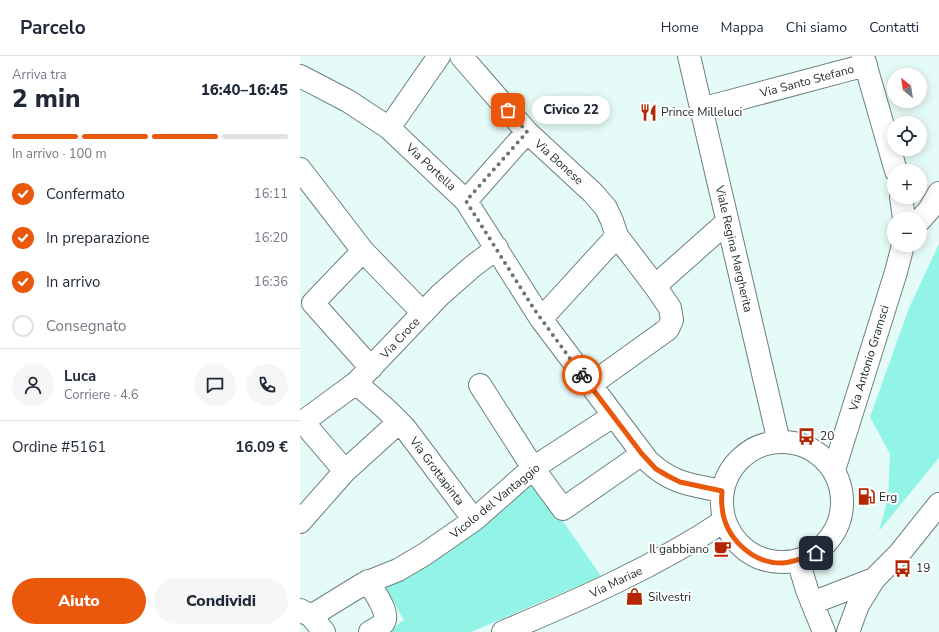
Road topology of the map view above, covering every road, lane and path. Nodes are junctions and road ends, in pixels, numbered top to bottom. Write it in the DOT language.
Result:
graph roads {
  1 [pos="439,56"];
  2 [pos="461,56"];
  3 [pos="689,56"];
  4 [pos="864,60"];
  5 [pos="300,76"];
  6 [pos="701,109"];
  7 [pos="389,128"];
  8 [pos="527,132"];
  9 [pos="894,164"];
  10 [pos="300,169"];
  11 [pos="939,193"];
  12 [pos="466,201"];
  13 [pos="927,212"];
  14 [pos="727,222"];
  15 [pos="617,236"];
  16 [pos="497,248"];
  17 [pos="362,251"];
  18 [pos="900,252"];
  19 [pos="655,286"];
  20 [pos="306,308"];
  21 [pos="423,313"];
  22 [pos="540,319"];
  23 [pos="364,375"];
  24 [pos="480,385"];
  25 [pos="590,385"];
  26 [pos="613,416"];
  27 [pos="399,422"];
  28 [pos="301,423"];
  29 [pos="779,442"];
  30 [pos="642,454"];
  31 [pos="534,468"];
  32 [pos="834,470"];
  33 [pos="345,471"];
  34 [pos="722,491"];
  35 [pos="939,504"];
  36 [pos="474,520"];
  37 [pos="724,521"];
  38 [pos="300,522"];
  39 [pos="798,560"];
  40 [pos="874,579"];
  41 [pos="368,581"];
  42 [pos="812,603"];
  43 [pos="312,619"];
  44 [pos="370,632"];
  45 [pos="503,632"];
  46 [pos="824,632"];
  47 [pos="848,632"];
  1 -- 7 [label="street"];
  2 -- 8 [label="street, Via Bonese"];
  3 -- 6 [label="street, Viale Regina Margherita"];
  4 -- 6 [label="street, Via Santo Stefano"];
  4 -- 9 [label="street"];
  5 -- 7 [label="street, Via Portella"];
  6 -- 14 [label="street, Viale Regina Margherita"];
  7 -- 12 [label="street, Via Portella"];
  8 -- 12 [label="street"];
  8 -- 15 [label="street, Via Bonese"];
  10 -- 17 [label="street"];
  11 -- 13 [label="street"];
  12 -- 16 [label="street, Via Portella"];
  14 -- 19 [label="street"];
  14 -- 29 [label="street, Viale Regina Margherita"];
  15 -- 19 [label="street, Via Bonese"];
  15 -- 22 [label="street"];
  16 -- 21 [label="street, Via Croce"];
  16 -- 22 [label="street, Via Portella"];
  17 -- 20 [label="street"];
  17 -- 21 [label="street"];
  18 -- 32 [label="street, Via Antonio Gramsci"];
  19 -- 25 [label="street, Via Bonese"];
  20 -- 23 [label="street, Via Grottapinta"];
  21 -- 23 [label="street, Via Croce"];
  22 -- 25 [label="street, Via Portella"];
  23 -- 27 [label="street, Via Grottapinta"];
  23 -- 28 [label="street, Via Croce"];
  24 -- 31 [label="street"];
  25 -- 26 [label="street, Via Portella"];
  26 -- 30 [label="street, Via Portella"];
  26 -- 31 [label="street, Vicolo del Vantaggio"];
  27 -- 33 [label="street"];
  27 -- 36 [label="street, Via Grottapinta"];
  28 -- 33 [label="street"];
  29 -- 32 [label="street"];
  29 -- 34 [label="street"];
  30 -- 31 [label="street"];
  30 -- 34 [label="street, Via Portella"];
  31 -- 36 [label="street, Vicolo del Vantaggio"];
  32 -- 39 [label="street"];
  33 -- 38 [label="street"];
  34 -- 37 [label="street"];
  35 -- 40 [label="street"];
  36 -- 41 [label="street, Vicolo del Vantaggio"];
  37 -- 39 [label="street"];
  37 -- 45 [label="street, Via Mariae"];
  39 -- 42 [label="street"];
  40 -- 42 [label="street"];
  40 -- 47 [label="street"];
  41 -- 43 [label="street, Vicolo del Vantaggio"];
  41 -- 44 [label="street"];
  42 -- 46 [label="street"];
}
